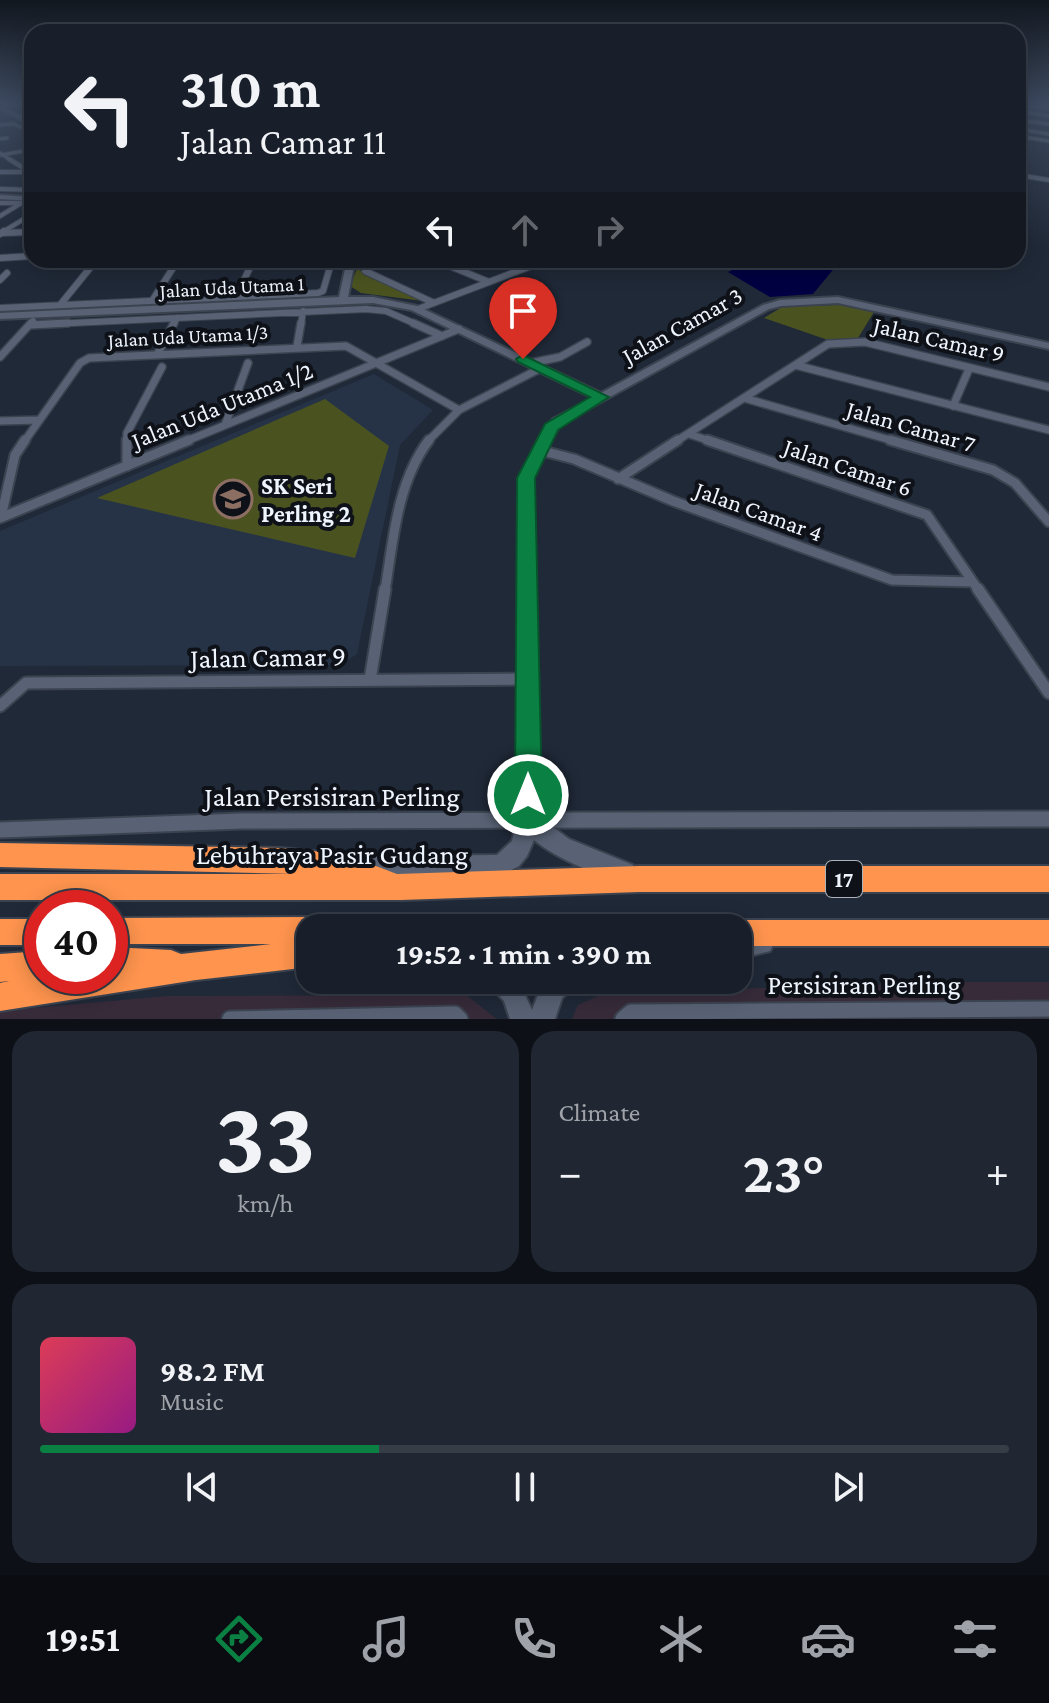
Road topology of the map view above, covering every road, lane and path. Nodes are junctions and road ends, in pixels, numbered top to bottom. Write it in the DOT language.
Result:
graph roads {
  1 [pos="24,151"];
  2 [pos="1,154"];
  3 [pos="24,168"];
  4 [pos="0,172"];
  5 [pos="24,172"];
  6 [pos="1026,177"];
  7 [pos="1049,180"];
  8 [pos="0,196"];
  9 [pos="24,197"];
  10 [pos="24,200"];
  11 [pos="0,216"];
  12 [pos="24,219"];
  13 [pos="24,232"];
  14 [pos="0,233"];
  15 [pos="24,256"];
  16 [pos="0,258"];
  17 [pos="90,268"];
  18 [pos="173,268"];
  19 [pos="250,268"];
  20 [pos="330,268"];
  21 [pos="350,268"];
  22 [pos="366,268"];
  23 [pos="454,268"];
  24 [pos="526,268"];
  25 [pos="7,273"];
  26 [pos="0,280"];
  27 [pos="489,282"];
  28 [pos="346,288"];
  29 [pos="236,297"];
  30 [pos="343,300"];
  31 [pos="373,300"];
  32 [pos="152,301"];
  33 [pos="314,301"];
  34 [pos="434,303"];
  35 [pos="60,305"];
  36 [pos="0,308"];
  37 [pos="418,309"];
  38 [pos="303,311"];
  39 [pos="40,314"];
  40 [pos="0,316"];
  41 [pos="177,318"];
  42 [pos="30,325"];
  43 [pos="459,329"];
  44 [pos="442,336"];
  45 [pos="587,342"];
  46 [pos="297,346"];
  47 [pos="1049,346"];
  48 [pos="158,353"];
  49 [pos="0,357"];
  50 [pos="248,363"];
  51 [pos="378,363"];
  52 [pos="795,365"];
  53 [pos="536,366"];
  54 [pos="162,367"];
  55 [pos="969,369"];
  56 [pos="1049,387"];
  57 [pos="601,397"];
  58 [pos="744,398"];
  59 [pos="953,406"];
  60 [pos="459,410"];
  61 [pos="39,420"];
  62 [pos="0,421"];
  63 [pos="225,425"];
  64 [pos="1049,430"];
  65 [pos="689,434"];
  66 [pos="539,450"];
  67 [pos="127,466"];
  68 [pos="618,479"];
  69 [pos="0,517"];
  70 [pos="1049,522"];
  71 [pos="972,582"];
  72 [pos="528,679"];
  73 [pos="1044,679"];
  74 [pos="370,680"];
  75 [pos="1049,693"];
  76 [pos="0,706"];
  77 [pos="1049,819"];
  78 [pos="528,820"];
  79 [pos="0,830"];
  80 [pos="0,855"];
  81 [pos="344,867"];
  82 [pos="639,879"];
  83 [pos="1049,879"];
  84 [pos="0,887"];
  85 [pos="401,887"];
  86 [pos="296,930"];
  87 [pos="128,931"];
  88 [pos="752,933"];
  89 [pos="1049,933"];
  90 [pos="822,934"];
  91 [pos="752,945"];
  92 [pos="296,955"];
  93 [pos="128,962"];
  94 [pos="24,966"];
  95 [pos="196,966"];
  96 [pos="0,968"];
  97 [pos="513,994"];
  98 [pos="551,994"];
  99 [pos="0,997"];
  100 [pos="1049,1009"];
  101 [pos="627,1016"];
  102 [pos="230,1019"];
  103 [pos="460,1019"];
  104 [pos="523,1019"];
  105 [pos="542,1019"];
  1 -- 2 [label="street"];
  2 -- 3 [label="street"];
  4 -- 5 [label="street"];
  6 -- 7 [label="street"];
  8 -- 9 [label="street"];
  10 -- 11 [label="street"];
  12 -- 14 [label="street"];
  13 -- 14 [label="street"];
  15 -- 16 [label="street"];
  17 -- 35 [label="street"];
  18 -- 32 [label="street"];
  19 -- 29 [label="street"];
  20 -- 29 [label="street"];
  21 -- 28 [label="street"];
  22 -- 34 [label="street"];
  23 -- 27 [label="street"];
  24 -- 27 [label="street"];
  25 -- 26 [label="street"];
  27 -- 34 [label="street"];
  28 -- 30 [label="street"];
  28 -- 31 [label="street"];
  28 -- 33 [label="street"];
  29 -- 32 [label="street"];
  30 -- 31 [label="street, Jalan Uda Utama 1"];
  30 -- 33 [label="street, Jalan Uda Utama 1"];
  31 -- 37 [label="street, Jalan Uda Utama 1"];
  32 -- 35 [label="street"];
  33 -- 39 [label="street, Jalan Uda Utama 1"];
  34 -- 37 [label="street"];
  35 -- 36 [label="street"];
  37 -- 43 [label="street, Jalan Uda Utama 1"];
  38 -- 41 [label="street"];
  38 -- 44 [label="street"];
  38 -- 46 [label="street"];
  39 -- 40 [label="street, Jalan Uda Utama 1"];
  39 -- 42 [label="street"];
  41 -- 42 [label="street"];
  41 -- 48 [label="street"];
  42 -- 49 [label="street"];
  43 -- 44 [label="street, Jalan Uda Utama 1/2"];
  43 -- 53 [label="street, Jalan Uda Utama 1"];
  44 -- 51 [label="street, Jalan Uda Utama 1/2"];
  45 -- 53 [label="street"];
  46 -- 48 [label="street, Jalan Uda Utama 1/3"];
  46 -- 51 [label="street, Jalan Uda Utama 1/3"];
  47 -- 57 [label="street, Jalan Camar 3"];
  48 -- 61 [label="street, Jalan Uda Utama 1/3"];
  50 -- 63 [label="street"];
  51 -- 60 [label="street, Jalan Uda Utama 1/3"];
  51 -- 63 [label="street, Jalan Uda Utama 1/2"];
  52 -- 55 [label="street, Jalan Camar 9"];
  52 -- 58 [label="street, Jalan Camar 9"];
  52 -- 59 [label="street"];
  53 -- 57 [label="street, Jalan Uda Utama 1"];
  53 -- 60 [label="street"];
  54 -- 67 [label="street"];
  55 -- 56 [label="street, Jalan Camar 9"];
  55 -- 59 [label="street"];
  57 -- 66 [label="street, Jalan Camar 3"];
  58 -- 65 [label="street, Jalan Camar 9"];
  58 -- 70 [label="street, Jalan Camar 7"];
  59 -- 64 [label="street"];
  60 -- 74 [label="street"];
  61 -- 62 [label="street"];
  61 -- 69 [label="street, Jalan Uda Utama 1/3"];
  63 -- 67 [label="street, Jalan Uda Utama 1/2"];
  65 -- 68 [label="street, Jalan Camar 9"];
  65 -- 71 [label="street, Jalan Camar 6"];
  66 -- 68 [label="street, Jalan Camar 4"];
  66 -- 72 [label="street, Jalan Camar 3"];
  67 -- 69 [label="street, Jalan Uda Utama 1/2"];
  68 -- 71 [label="street, Jalan Camar 4"];
  71 -- 73 [label="street, Jalan Camar 6"];
  72 -- 74 [label="street, Jalan Camar 9"];
  72 -- 78 [label="street, Jalan Camar 3"];
  73 -- 75 [label="street, Jalan Camar 6"];
  74 -- 76 [label="street, Jalan Camar 9"];
  77 -- 78 [label="street, Jalan Persisiran Perling"];
  78 -- 79 [label="street, Jalan Persisiran Perling"];
  78 -- 81 [label="street"];
  78 -- 82 [label="street"];
  80 -- 81 [label="highway"];
  81 -- 85 [label="highway"];
  82 -- 83 [label="highway, Lebuhraya Pasir Gudang / 17"];
  82 -- 85 [label="highway, Lebuhraya Pasir Gudang / 17"];
  84 -- 85 [label="highway, Lebuhraya Pasir Gudang / 17"];
  86 -- 87 [label="highway"];
  88 -- 90 [label="highway"];
  89 -- 90 [label="highway"];
  90 -- 91 [label="street"];
  92 -- 95 [label="highway"];
  93 -- 95 [label="highway"];
  94 -- 96 [label="highway"];
  95 -- 99 [label="highway"];
  97 -- 104 [label="street"];
  98 -- 105 [label="street"];
  100 -- 101 [label="street, Persisiran Perling"];
  102 -- 103 [label="street"];
}
